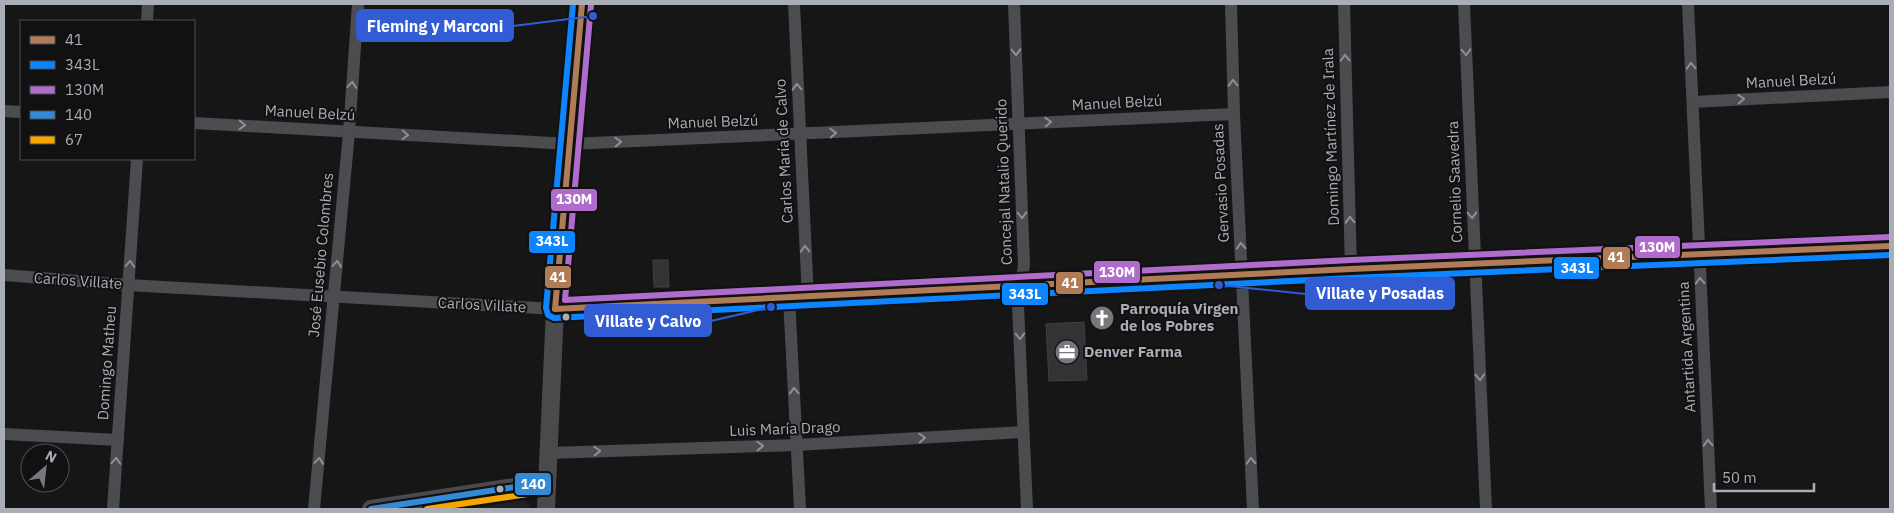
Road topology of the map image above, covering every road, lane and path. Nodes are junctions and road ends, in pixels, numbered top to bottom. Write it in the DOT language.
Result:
graph roads {
  1 [pos="148,4"];
  2 [pos="358,4"];
  3 [pos="582,4"];
  4 [pos="794,4"];
  5 [pos="1014,4"];
  6 [pos="1231,4"];
  7 [pos="1344,4"];
  8 [pos="1464,4"];
  9 [pos="1688,4"];
  10 [pos="147,20"];
  11 [pos="1890,92"];
  12 [pos="1692,102"];
  13 [pos="4,110"];
  14 [pos="20,112"];
  15 [pos="1234,114"];
  16 [pos="195,123"];
  17 [pos="1019,124"];
  18 [pos="348,132"];
  19 [pos="799,134"];
  20 [pos="569,144"];
  21 [pos="137,160"];
  22 [pos="1890,246"];
  23 [pos="1699,254"];
  24 [pos="1474,265"];
  25 [pos="1351,269"];
  26 [pos="1242,274"];
  27 [pos="4,275"];
  28 [pos="128,285"];
  29 [pos="1020,287"];
  30 [pos="334,297"];
  31 [pos="790,298"];
  32 [pos="808,298"];
  33 [pos="555,310"];
  34 [pos="1023,432"];
  35 [pos="4,434"];
  36 [pos="118,440"];
  37 [pos="797,445"];
  38 [pos="549,453"];
  39 [pos="547,482"];
  40 [pos="113,509"];
  41 [pos="314,509"];
  42 [pos="371,509"];
  43 [pos="546,509"];
  44 [pos="800,509"];
  45 [pos="1027,509"];
  46 [pos="1253,509"];
  47 [pos="1486,509"];
  48 [pos="1711,509"];
  1 -- 10 [label="street"];
  18 -- 2 [label="street, José Eusebio Colombres, one-way"];
  3 -- 20 [label="street"];
  19 -- 4 [label="street, Carlos María de Calvo, one-way"];
  5 -- 17 [label="street, Concejal Natalio Querido, one-way"];
  15 -- 6 [label="street, Gervasio Posadas, one-way"];
  25 -- 7 [label="street, Domingo Martínez de Irala, one-way"];
  8 -- 24 [label="street, Cornelio Saavedra, one-way"];
  12 -- 9 [label="street, Antartida Argentina, one-way"];
  12 -- 11 [label="street, Manuel Belzú, one-way"];
  12 -- 23 [label="street, Antartida Argentina"];
  13 -- 14 [label="street"];
  17 -- 15 [label="street, Manuel Belzú, one-way"];
  26 -- 15 [label="street, Gervasio Posadas, one-way"];
  16 -- 18 [label="street, Manuel Belzú, one-way"];
  19 -- 17 [label="street, Manuel Belzú, one-way"];
  17 -- 29 [label="street, Concejal Natalio Querido, one-way"];
  18 -- 20 [label="street, Manuel Belzú, one-way"];
  30 -- 18 [label="street, José Eusebio Colombres, one-way"];
  20 -- 19 [label="street, Manuel Belzú, one-way"];
  32 -- 19 [label="street, Carlos María de Calvo, one-way"];
  20 -- 33 [label="street"];
  28 -- 21 [label="street, Domingo Matheu, one-way"];
  22 -- 23 [label="street, Carlos Villate"];
  23 -- 24 [label="street, Carlos Villate"];
  48 -- 23 [label="street, Antartida Argentina, one-way"];
  24 -- 25 [label="street, Carlos Villate"];
  24 -- 47 [label="street, Cornelio Saavedra, one-way"];
  25 -- 26 [label="street, Carlos Villate"];
  26 -- 29 [label="street, Carlos Villate"];
  46 -- 26 [label="street, Gervasio Posadas, one-way"];
  27 -- 28 [label="street, Carlos Villate"];
  28 -- 30 [label="street, Carlos Villate"];
  28 -- 36 [label="street, Domingo Matheu"];
  29 -- 32 [label="street, Carlos Villate"];
  29 -- 34 [label="street, Concejal Natalio Querido, one-way"];
  30 -- 33 [label="street, Carlos Villate"];
  41 -- 30 [label="street, José Eusebio Colombres, one-way"];
  31 -- 32 [label="street, Carlos Villate"];
  31 -- 33 [label="street, Carlos Villate"];
  37 -- 31 [label="street, one-way"];
  33 -- 38 [label="street"];
  37 -- 34 [label="street, Luis María Drago, one-way"];
  34 -- 45 [label="street, Concejal Natalio Querido"];
  35 -- 36 [label="street"];
  40 -- 36 [label="street, Domingo Matheu, one-way"];
  38 -- 37 [label="street, Luis María Drago, one-way"];
  37 -- 44 [label="street"];
  38 -- 39 [label="street"];
  39 -- 42 [label="street"];
  39 -- 43 [label="street"];
}
